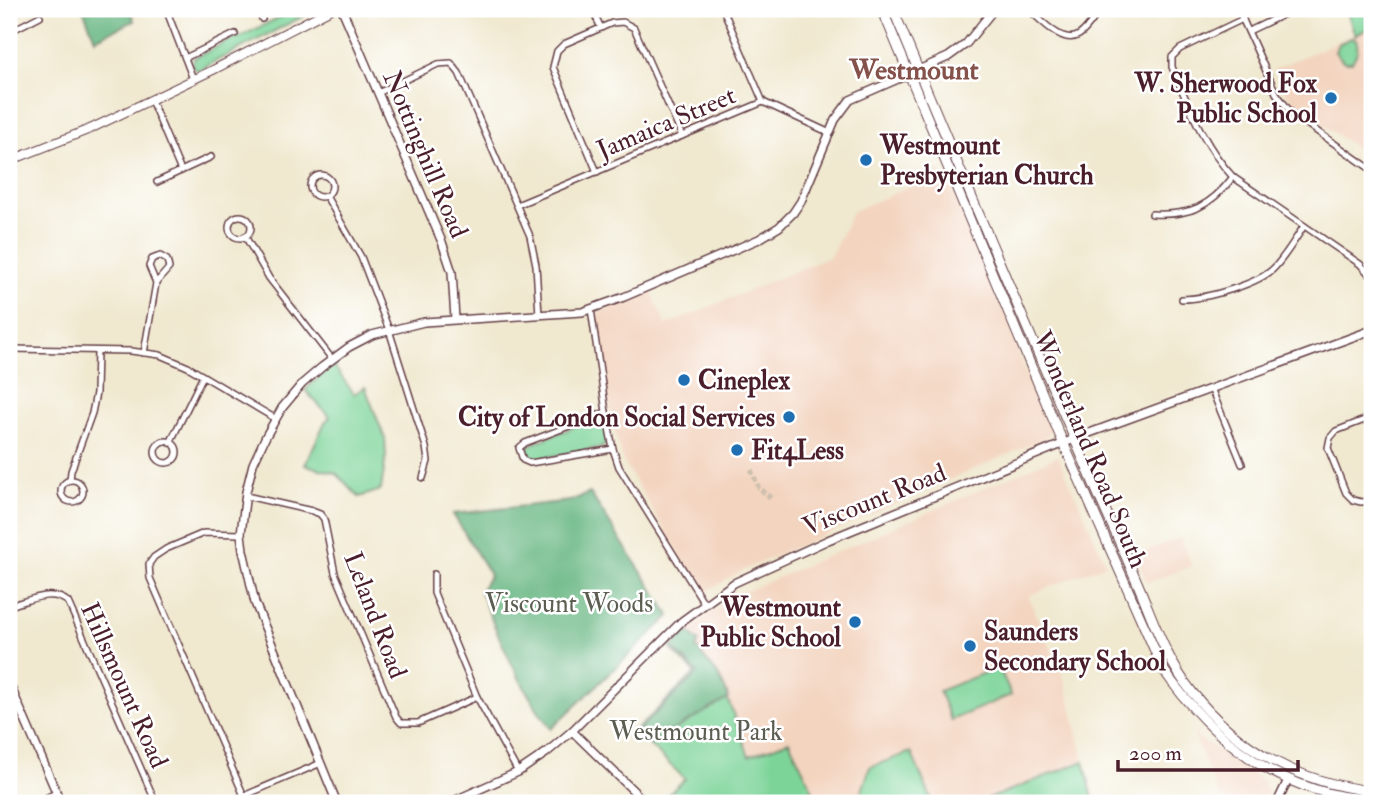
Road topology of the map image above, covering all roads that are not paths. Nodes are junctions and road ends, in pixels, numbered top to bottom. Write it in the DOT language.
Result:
graph roads {
  1 [pos="166,9"];
  2 [pos="258,9"];
  3 [pos="331,9"];
  4 [pos="342,9"];
  5 [pos="593,9"];
  6 [pos="723,9"];
  7 [pos="883,9"];
  8 [pos="893,9"];
  9 [pos="994,9"];
  10 [pos="1028,9"];
  11 [pos="1101,9"];
  12 [pos="1238,9"];
  13 [pos="1296,9"];
  14 [pos="40,16"];
  15 [pos="262,19"];
  16 [pos="1243,19"];
  17 [pos="601,28"];
  18 [pos="1248,31"];
  19 [pos="9,32"];
  20 [pos="235,34"];
  21 [pos="185,58"];
  22 [pos="919,70"];
  23 [pos="909,74"];
  24 [pos="193,79"];
  25 [pos="378,93"];
  26 [pos="151,100"];
  27 [pos="763,102"];
  28 [pos="830,132"];
  29 [pos="682,136"];
  30 [pos="211,157"];
  31 [pos="9,161"];
  32 [pos="1372,170"];
  33 [pos="181,171"];
  34 [pos="597,172"];
  35 [pos="1233,177"];
  36 [pos="157,182"];
  37 [pos="326,195"];
  38 [pos="517,205"];
  39 [pos="1152,214"];
  40 [pos="1304,226"];
  41 [pos="245,236"];
  42 [pos="1372,277"];
  43 [pos="156,283"];
  44 [pos="1182,299"];
  45 [pos="591,309"];
  46 [pos="539,316"];
  47 [pos="455,319"];
  48 [pos="389,330"];
  49 [pos="1372,330"];
  50 [pos="9,333"];
  51 [pos="11,349"];
  52 [pos="97,351"];
  53 [pos="144,353"];
  54 [pos="332,359"];
  55 [pos="203,376"];
  56 [pos="9,382"];
  57 [pos="1211,388"];
  58 [pos="606,412"];
  59 [pos="1372,417"];
  60 [pos="276,419"];
  61 [pos="1074,439"];
  62 [pos="170,443"];
  63 [pos="1063,444"];
  64 [pos="613,449"];
  65 [pos="1242,464"];
  66 [pos="423,478"];
  67 [pos="71,480"];
  68 [pos="246,496"];
  69 [pos="1372,501"];
  70 [pos="241,534"];
  71 [pos="434,574"];
  72 [pos="704,603"];
  73 [pos="9,606"];
  74 [pos="9,683"];
  75 [pos="477,697"];
  76 [pos="572,731"];
  77 [pos="321,763"];
  78 [pos="518,772"];
  79 [pos="1288,780"];
  80 [pos="1372,791"];
  81 [pos="57,793"];
  82 [pos="244,796"];
  83 [pos="1372,800"];
  84 [pos="35,803"];
  85 [pos="61,803"];
  86 [pos="156,803"];
  87 [pos="228,803"];
  88 [pos="337,803"];
  89 [pos="449,803"];
  90 [pos="646,803"];
  91 [pos="1277,803"];
  1 -- 21 [label="street"];
  2 -- 15 [label="street"];
  3 -- 24 [label="main road"];
  4 -- 25 [label="street, Nottinghill Road"];
  5 -- 17 [label="street"];
  6 -- 27 [label="street"];
  7 -- 23 [label="main road, Wonderland Road South"];
  8 -- 22 [label="main road, Wonderland Road South"];
  9 -- 22 [label="street"];
  10 -- 11 [label="street"];
  12 -- 16 [label="street"];
  13 -- 18 [label="street"];
  14 -- 19 [label="street"];
  16 -- 18 [label="street"];
  16 -- 35 [label="street"];
  17 -- 29 [label="street"];
  17 -- 34 [label="street"];
  18 -- 32 [label="street"];
  20 -- 21 [label="street"];
  21 -- 24 [label="street"];
  22 -- 23 [label="street"];
  22 -- 61 [label="main road, Wonderland Road South"];
  23 -- 28 [label="street"];
  23 -- 63 [label="main road, Wonderland Road South"];
  24 -- 26 [label="main road"];
  25 -- 38 [label="street"];
  25 -- 47 [label="street, Nottinghill Road"];
  26 -- 31 [label="main road"];
  26 -- 33 [label="street"];
  27 -- 28 [label="street, Jamaica Street"];
  27 -- 29 [label="street, Jamaica Street"];
  28 -- 45 [label="street"];
  29 -- 34 [label="street, Jamaica Street"];
  30 -- 33 [label="street"];
  33 -- 36 [label="street"];
  34 -- 38 [label="street, Jamaica Street"];
  35 -- 39 [label="street"];
  35 -- 40 [label="street"];
  37 -- 37 [label="street"];
  37 -- 48 [label="street"];
  38 -- 46 [label="street"];
  40 -- 42 [label="street"];
  40 -- 44 [label="street"];
  41 -- 41 [label="street"];
  41 -- 54 [label="street"];
  43 -- 43 [label="street"];
  43 -- 53 [label="street"];
  45 -- 46 [label="street"];
  45 -- 58 [label="street"];
  46 -- 47 [label="street"];
  47 -- 48 [label="street"];
  48 -- 54 [label="street"];
  48 -- 66 [label="street"];
  49 -- 57 [label="street, Viscount Road"];
  50 -- 51 [label="street"];
  51 -- 52 [label="street"];
  51 -- 56 [label="street"];
  52 -- 53 [label="street"];
  52 -- 67 [label="street"];
  53 -- 55 [label="street"];
  54 -- 60 [label="street"];
  55 -- 60 [label="street"];
  55 -- 62 [label="street"];
  57 -- 61 [label="street, Viscount Road"];
  57 -- 65 [label="street"];
  58 -- 64 [label="street"];
  58 -- 64 [label="street"];
  59 -- 69 [label="street"];
  60 -- 68 [label="street"];
  61 -- 63 [label="street, Viscount Road"];
  61 -- 80 [label="main road, Wonderland Road South"];
  62 -- 62 [label="street"];
  63 -- 72 [label="street, Viscount Road"];
  63 -- 79 [label="main road, Wonderland Road South"];
  64 -- 72 [label="street"];
  67 -- 67 [label="street"];
  68 -- 70 [label="street"];
  68 -- 75 [label="street, Leland Road"];
  70 -- 77 [label="street"];
  70 -- 82 [label="street"];
  71 -- 75 [label="street"];
  72 -- 76 [label="street, Viscount Road"];
  73 -- 86 [label="street, Hillsmount Road"];
  74 -- 81 [label="street"];
  75 -- 78 [label="street"];
  76 -- 78 [label="street, Viscount Road"];
  76 -- 90 [label="street"];
  77 -- 82 [label="street"];
  77 -- 88 [label="street"];
  78 -- 89 [label="street, Viscount Road"];
  79 -- 83 [label="main road, Wonderland Road South"];
  79 -- 91 [label="street"];
  81 -- 84 [label="street"];
  81 -- 85 [label="street"];
  82 -- 87 [label="street"];
}
